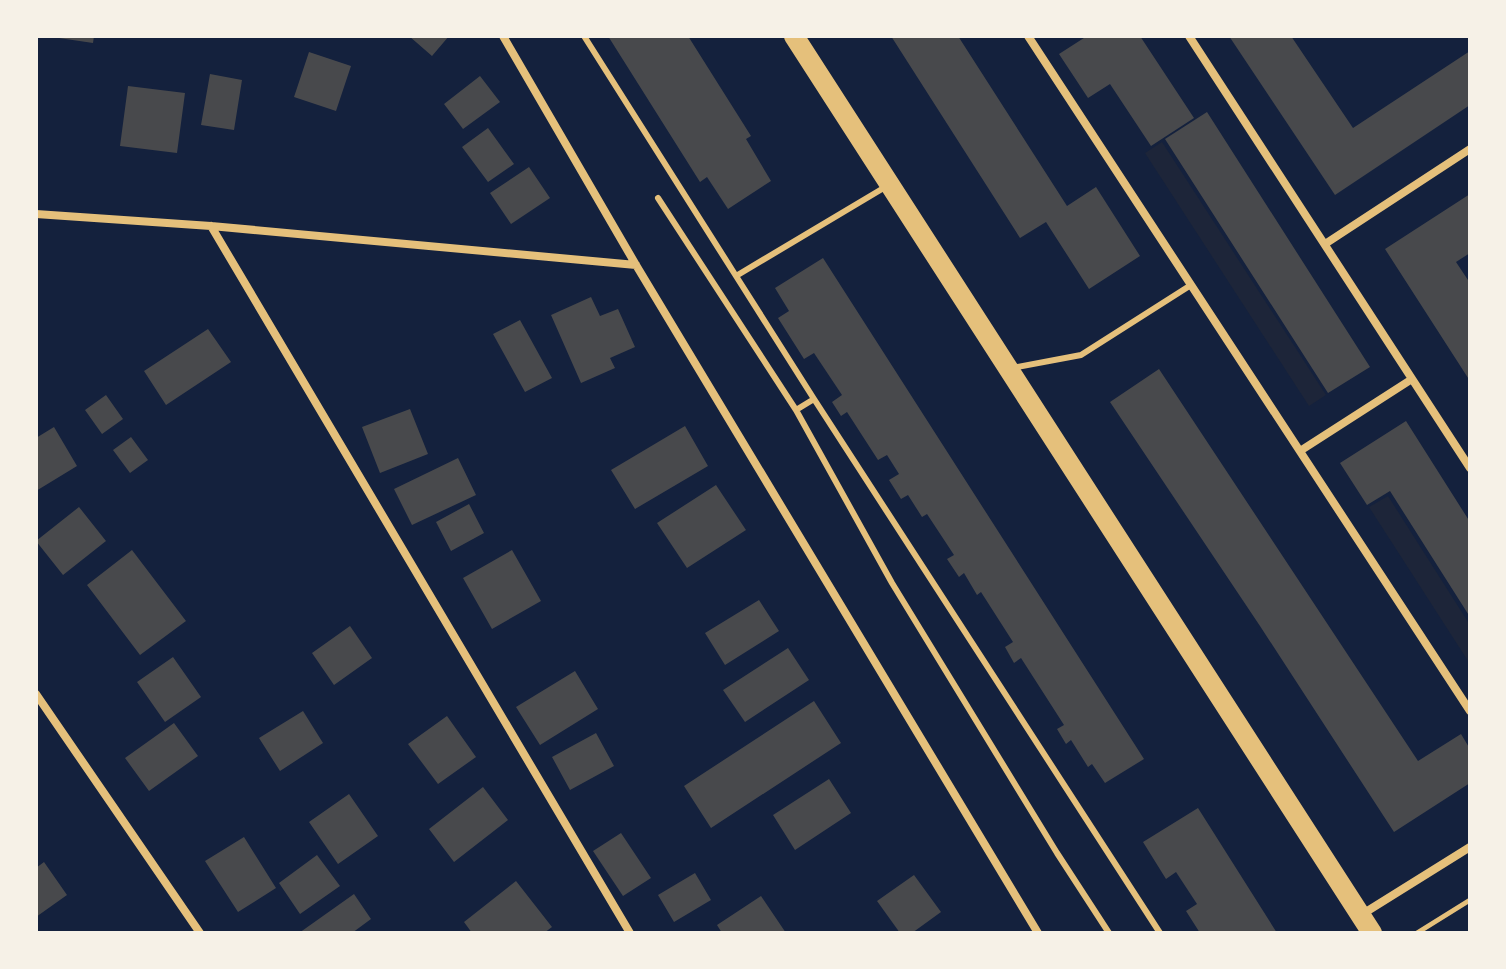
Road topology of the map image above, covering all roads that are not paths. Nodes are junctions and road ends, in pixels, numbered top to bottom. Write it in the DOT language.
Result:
graph roads {
  1 [pos="503,36"];
  2 [pos="584,36"];
  3 [pos="794,36"];
  4 [pos="1028,36"];
  5 [pos="1189,36"];
  6 [pos="1470,149"];
  7 [pos="890,184"];
  8 [pos="658,198"];
  9 [pos="36,214"];
  10 [pos="211,226"];
  11 [pos="1325,244"];
  12 [pos="636,265"];
  13 [pos="736,276"];
  14 [pos="1191,285"];
  15 [pos="1009,369"];
  16 [pos="1412,379"];
  17 [pos="814,399"];
  18 [pos="796,410"];
  19 [pos="1300,451"];
  20 [pos="1470,468"];
  21 [pos="36,694"];
  22 [pos="1470,711"];
  23 [pos="1470,847"];
  24 [pos="1361,915"];
  25 [pos="200,933"];
  26 [pos="630,933"];
  27 [pos="1038,933"];
  28 [pos="1109,933"];
  29 [pos="1160,933"];
  30 [pos="1372,933"];
  1 -- 12 [label="street"];
  2 -- 13 [label="lane"];
  3 -- 7 [label="main road"];
  4 -- 14 [label="street"];
  5 -- 11 [label="street"];
  6 -- 11 [label="street"];
  7 -- 13 [label="lane"];
  7 -- 15 [label="main road"];
  8 -- 18 [label="lane"];
  9 -- 10 [label="street"];
  10 -- 12 [label="street"];
  10 -- 26 [label="street"];
  11 -- 16 [label="street"];
  12 -- 27 [label="street"];
  13 -- 17 [label="lane"];
  14 -- 15 [label="lane"];
  14 -- 19 [label="street"];
  15 -- 24 [label="main road"];
  16 -- 19 [label="street"];
  16 -- 20 [label="street"];
  17 -- 18 [label="lane"];
  17 -- 29 [label="lane"];
  18 -- 28 [label="lane"];
  19 -- 22 [label="street"];
  21 -- 25 [label="street"];
  23 -- 24 [label="street"];
  24 -- 30 [label="main road"];
}
